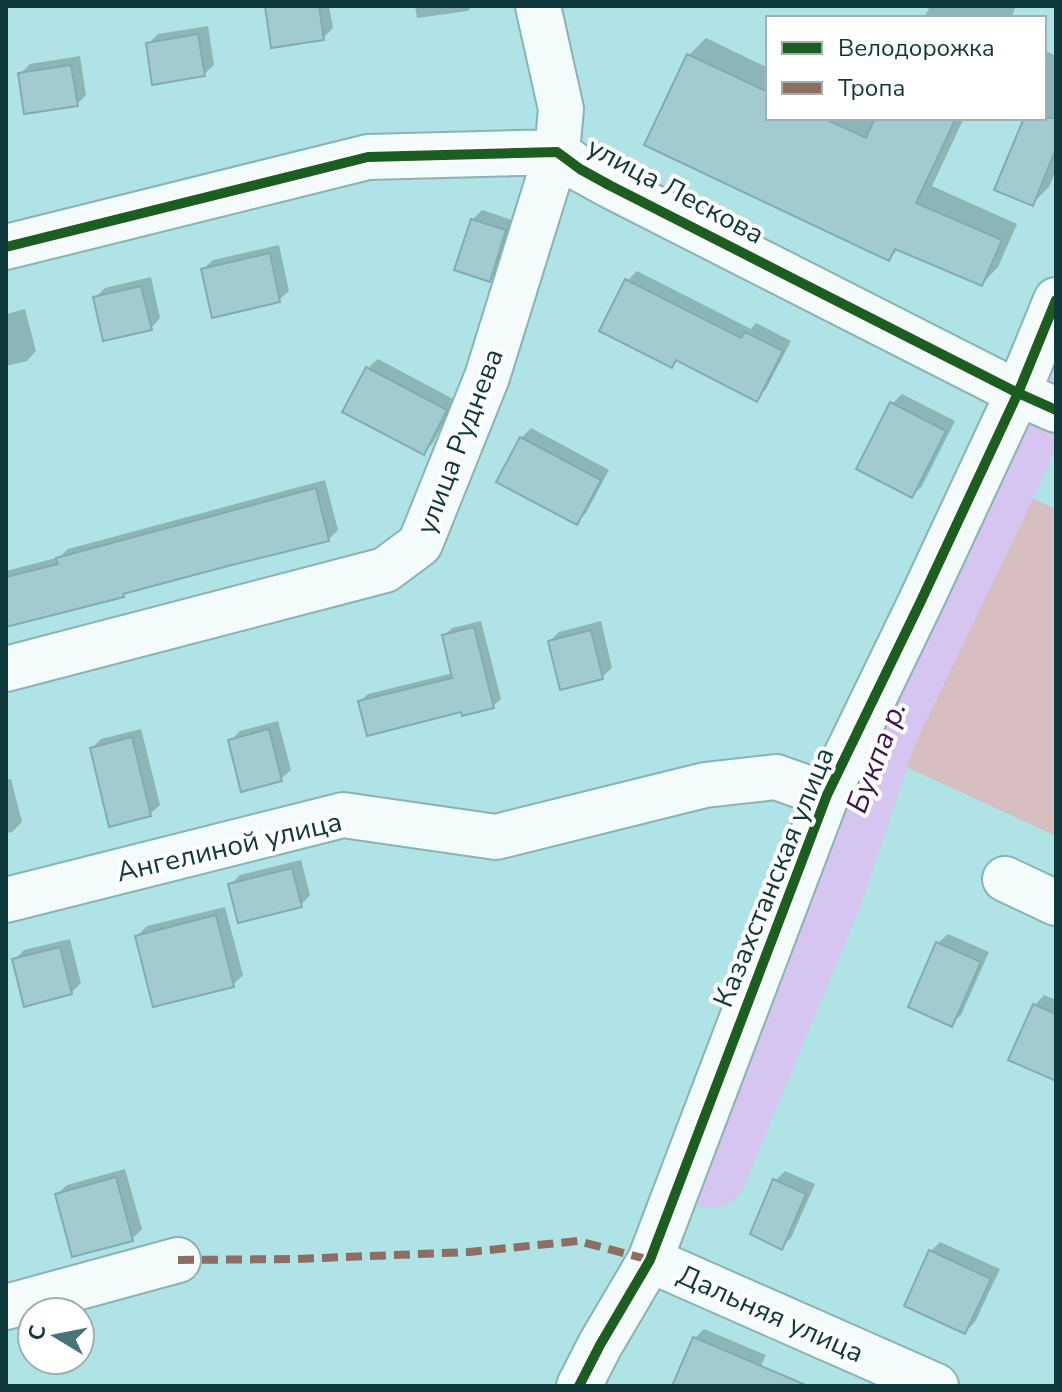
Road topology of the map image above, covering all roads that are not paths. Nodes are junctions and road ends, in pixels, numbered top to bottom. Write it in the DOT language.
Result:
graph roads {
  1 [pos="538,6"];
  2 [pos="557,152"];
  3 [pos="6,247"];
  4 [pos="1056,300"];
  5 [pos="1037,401"];
  6 [pos="6,669"];
  7 [pos="827,795"];
  8 [pos="1005,879"];
  9 [pos="6,900"];
  10 [pos="1056,903"];
  11 [pos="178,1260"];
  12 [pos="650,1260"];
  13 [pos="6,1307"];
  14 [pos="579,1386"];
  15 [pos="936,1386"];
  1 -- 2 [label="street, улица Руднева"];
  2 -- 3 [label="street, улица Лескова"];
  2 -- 5 [label="street, улица Лескова"];
  2 -- 6 [label="street, улица Руднева"];
  4 -- 5 [label="street, Казахстанская улица"];
  5 -- 7 [label="street, Казахстанская улица"];
  7 -- 9 [label="street, Ангелиной улица"];
  7 -- 12 [label="street, Казахстанская улица"];
  8 -- 10 [label="street"];
  11 -- 13 [label="street"];
  12 -- 14 [label="street, Казахстанская улица"];
  12 -- 15 [label="street, Дальняя улица"];
}
